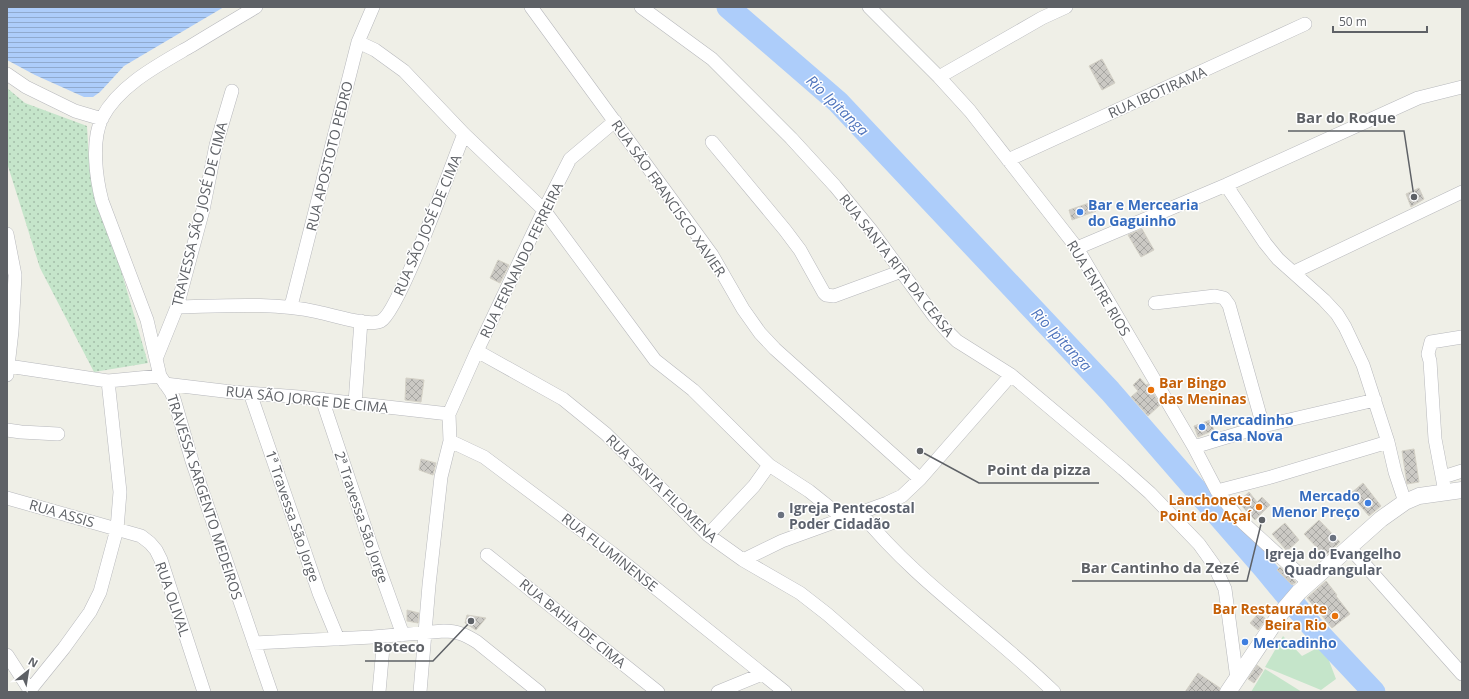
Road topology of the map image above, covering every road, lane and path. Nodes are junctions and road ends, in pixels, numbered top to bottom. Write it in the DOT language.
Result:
graph roads {
  1 [pos="256,7"];
  2 [pos="373,7"];
  3 [pos="531,7"];
  4 [pos="641,7"];
  5 [pos="869,7"];
  6 [pos="1066,7"];
  7 [pos="1305,24"];
  8 [pos="358,42"];
  9 [pos="7,74"];
  10 [pos="939,77"];
  11 [pos="1462,86"];
  12 [pos="232,91"];
  13 [pos="102,119"];
  14 [pos="615,121"];
  15 [pos="464,134"];
  16 [pos="712,142"];
  17 [pos="1008,160"];
  18 [pos="1226,185"];
  19 [pos="1462,192"];
  20 [pos="544,210"];
  21 [pos="7,234"];
  22 [pos="1077,248"];
  23 [pos="902,271"];
  24 [pos="1294,272"];
  25 [pos="1155,303"];
  26 [pos="291,306"];
  27 [pos="177,307"];
  28 [pos="361,321"];
  29 [pos="1462,337"];
  30 [pos="477,351"];
  31 [pos="156,359"];
  32 [pos="7,370"];
  33 [pos="1011,376"];
  34 [pos="162,380"];
  35 [pos="108,381"];
  36 [pos="250,393"];
  37 [pos="322,399"];
  38 [pos="1375,400"];
  39 [pos="355,403"];
  40 [pos="449,414"];
  41 [pos="1263,426"];
  42 [pos="7,430"];
  43 [pos="58,434"];
  44 [pos="450,441"];
  45 [pos="1388,442"];
  46 [pos="1194,447"];
  47 [pos="770,465"];
  48 [pos="1462,471"];
  49 [pos="920,479"];
  50 [pos="1444,484"];
  51 [pos="1462,490"];
  52 [pos="1217,491"];
  53 [pos="7,498"];
  54 [pos="1405,502"];
  55 [pos="862,512"];
  56 [pos="844,519"];
  57 [pos="117,529"];
  58 [pos="708,535"];
  59 [pos="1350,548"];
  60 [pos="487,555"];
  61 [pos="743,560"];
  62 [pos="1304,588"];
  63 [pos="424,633"];
  64 [pos="403,635"];
  65 [pos="384,636"];
  66 [pos="338,639"];
  67 [pos="254,644"];
  68 [pos="7,655"];
  69 [pos="762,674"];
  70 [pos="1462,674"];
  71 [pos="1237,679"];
  72 [pos="30,691"];
  73 [pos="204,692"];
  74 [pos="271,692"];
  75 [pos="379,692"];
  76 [pos="420,692"];
  77 [pos="539,692"];
  78 [pos="658,692"];
  79 [pos="718,692"];
  80 [pos="785,692"];
  81 [pos="917,692"];
  82 [pos="1054,692"];
  83 [pos="1228,692"];
  1 -- 13 [label="street, TRAVESSA SARGENTO MEDEIROS"];
  2 -- 8 [label="street, RUA APOSTOTO PEDRO"];
  3 -- 14 [label="street, RUA SÃO FRANCISCO XAVIER"];
  4 -- 23 [label="street, RUA SANTA RITA DA CEASA"];
  5 -- 10 [label="street, RUA ENTRE RIOS"];
  6 -- 10 [label="street"];
  7 -- 17 [label="street, RUA IBOTIRAMA"];
  8 -- 15 [label="street, RUA SÃO JOSÉ DE CIMA"];
  8 -- 26 [label="street, RUA APOSTOTO PEDRO"];
  9 -- 13 [label="street"];
  10 -- 17 [label="street, RUA ENTRE RIOS"];
  11 -- 18 [label="street"];
  12 -- 27 [label="street, TRAVESSA SÃO JOSÉ DE CIMA"];
  13 -- 31 [label="street, TRAVESSA SARGENTO MEDEIROS"];
  14 -- 20 [label="street, RUA FERNANDO FERREIRA"];
  14 -- 49 [label="street, RUA SÃO FRANCISCO XAVIER"];
  15 -- 20 [label="street, RUA SÃO JOSÉ DE CIMA"];
  15 -- 28 [label="street, RUA SÃO JOSÉ DE CIMA"];
  16 -- 23 [label="street"];
  17 -- 22 [label="street, RUA ENTRE RIOS"];
  18 -- 22 [label="street"];
  18 -- 24 [label="street"];
  19 -- 24 [label="street"];
  20 -- 30 [label="street, RUA FERNANDO FERREIRA"];
  20 -- 47 [label="street, RUA SÃO JOSÉ DE CIMA"];
  21 -- 32 [label="street"];
  22 -- 46 [label="street, RUA ENTRE RIOS"];
  23 -- 33 [label="street, RUA SANTA RITA DA CEASA"];
  24 -- 38 [label="street"];
  25 -- 41 [label="street"];
  26 -- 27 [label="street"];
  26 -- 28 [label="street"];
  27 -- 31 [label="street, TRAVESSA SÃO JOSÉ DE CIMA"];
  28 -- 39 [label="street"];
  29 -- 50 [label="street"];
  30 -- 40 [label="street, RUA FERNANDO FERREIRA"];
  30 -- 58 [label="street, RUA SANTA FILOMENA"];
  31 -- 34 [label="street, TRAVESSA SARGENTO MEDEIROS"];
  32 -- 35 [label="street, RUA SÃO JORGE DE CIMA"];
  33 -- 49 [label="street"];
  33 -- 71 [label="street, RUA SANTA RITA DA CEASA"];
  34 -- 35 [label="street, RUA SÃO JORGE DE CIMA"];
  34 -- 36 [label="street, RUA SÃO JORGE DE CIMA"];
  34 -- 67 [label="street, TRAVESSA SARGENTO MEDEIROS"];
  35 -- 57 [label="street"];
  36 -- 37 [label="street, RUA SÃO JORGE DE CIMA"];
  36 -- 66 [label="street, 1ª Travessa São Jorge"];
  37 -- 39 [label="street, RUA SÃO JORGE DE CIMA"];
  37 -- 64 [label="street, 2ª Travessa São Jorge"];
  38 -- 41 [label="street"];
  38 -- 45 [label="street"];
  39 -- 40 [label="street, RUA SÃO JORGE DE CIMA"];
  40 -- 44 [label="street"];
  41 -- 46 [label="street"];
  42 -- 43 [label="street"];
  44 -- 63 [label="street"];
  44 -- 69 [label="street, RUA FLUMINENSE"];
  45 -- 52 [label="street"];
  45 -- 54 [label="street"];
  46 -- 52 [label="street, RUA ENTRE RIOS"];
  47 -- 56 [label="street, RUA SÃO JOSÉ DE CIMA"];
  47 -- 58 [label="street"];
  48 -- 50 [label="street"];
  49 -- 55 [label="street"];
  50 -- 51 [label="street"];
  50 -- 54 [label="street"];
  52 -- 62 [label="street, RUA ENTRE RIOS"];
  53 -- 57 [label="street, RUA ASSIS"];
  54 -- 59 [label="street"];
  55 -- 56 [label="street"];
  55 -- 82 [label="street"];
  56 -- 61 [label="street"];
  57 -- 72 [label="street"];
  57 -- 73 [label="street, RUA OLIVAL"];
  58 -- 61 [label="street, RUA SANTA FILOMENA"];
  59 -- 62 [label="street"];
  59 -- 70 [label="street"];
  60 -- 78 [label="street, RUA BAHIA DE CIMA"];
  61 -- 81 [label="street, RUA SANTA FILOMENA"];
  62 -- 71 [label="street"];
  63 -- 64 [label="street"];
  63 -- 76 [label="street"];
  63 -- 77 [label="street"];
  64 -- 65 [label="street"];
  65 -- 66 [label="street"];
  65 -- 75 [label="street"];
  66 -- 67 [label="street"];
  67 -- 74 [label="street, TRAVESSA SARGENTO MEDEIROS"];
  68 -- 72 [label="street"];
  69 -- 79 [label="street"];
  69 -- 80 [label="street, RUA FLUMINENSE"];
  71 -- 83 [label="street"];
}
